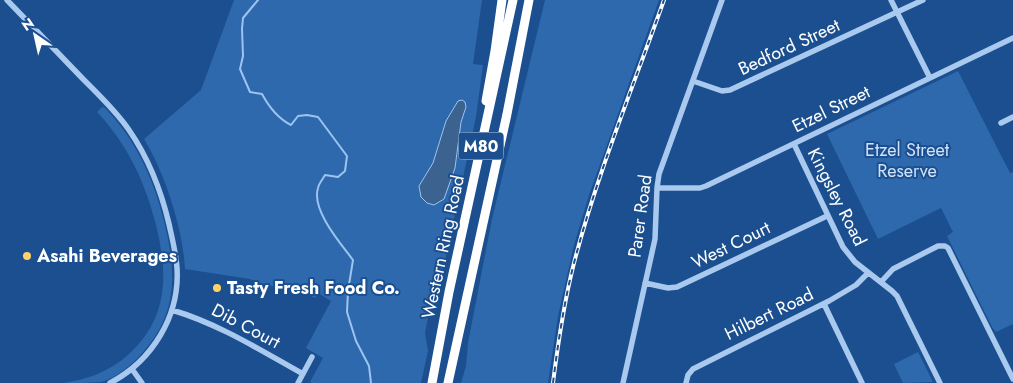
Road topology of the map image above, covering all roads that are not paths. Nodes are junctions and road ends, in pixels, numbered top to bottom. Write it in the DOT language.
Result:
graph roads {
  1 [pos="7,0"];
  2 [pos="502,0"];
  3 [pos="513,0"];
  4 [pos="529,0"];
  5 [pos="535,0"];
  6 [pos="722,0"];
  7 [pos="891,0"];
  8 [pos="923,0"];
  9 [pos="898,12"];
  10 [pos="1013,38"];
  11 [pos="930,78"];
  12 [pos="693,81"];
  13 [pos="507,114"];
  14 [pos="1013,117"];
  15 [pos="1001,123"];
  16 [pos="794,144"];
  17 [pos="657,188"];
  18 [pos="827,216"];
  19 [pos="868,272"];
  20 [pos="881,282"];
  21 [pos="645,283"];
  22 [pos="449,292"];
  23 [pos="824,304"];
  24 [pos="172,310"];
  25 [pos="312,357"];
  26 [pos="132,369"];
  27 [pos="303,374"];
  28 [pos="1013,379"];
  29 [pos="110,383"];
  30 [pos="142,383"];
  31 [pos="298,383"];
  32 [pos="432,383"];
  33 [pos="448,383"];
  34 [pos="623,383"];
  35 [pos="686,383"];
  36 [pos="862,383"];
  37 [pos="940,383"];
  1 -- 24 [label="street"];
  2 -- 22 [label="highway"];
  3 -- 22 [label="highway, Western Ring Road / M80"];
  4 -- 13 [label="highway, Western Ring Road / M80"];
  5 -- 13 [label="highway"];
  6 -- 12 [label="street, Parer Road"];
  7 -- 9 [label="street"];
  8 -- 9 [label="street, Bedford Street"];
  9 -- 11 [label="street"];
  9 -- 12 [label="street, Bedford Street"];
  10 -- 11 [label="street, Etzel Street"];
  11 -- 16 [label="street, Etzel Street"];
  12 -- 17 [label="street, Parer Road"];
  13 -- 33 [label="highway, Western Ring Road / M80"];
  14 -- 15 [label="street"];
  16 -- 17 [label="street, Etzel Street"];
  16 -- 18 [label="street, Kingsley Road"];
  17 -- 21 [label="street, Parer Road"];
  18 -- 19 [label="street, Kingsley Road"];
  18 -- 21 [label="street, West Court"];
  19 -- 20 [label="street, Kingsley Road"];
  19 -- 23 [label="street, Hilbert Road"];
  20 -- 28 [label="street"];
  20 -- 37 [label="street, Kingsley Road"];
  21 -- 34 [label="street, Parer Road"];
  22 -- 32 [label="highway, Western Ring Road / M80"];
  23 -- 35 [label="street, Hilbert Road"];
  23 -- 36 [label="street"];
  24 -- 26 [label="street"];
  24 -- 27 [label="street, Dib Court"];
  25 -- 27 [label="street"];
  26 -- 29 [label="street"];
  26 -- 30 [label="street"];
  27 -- 31 [label="street"];
}
